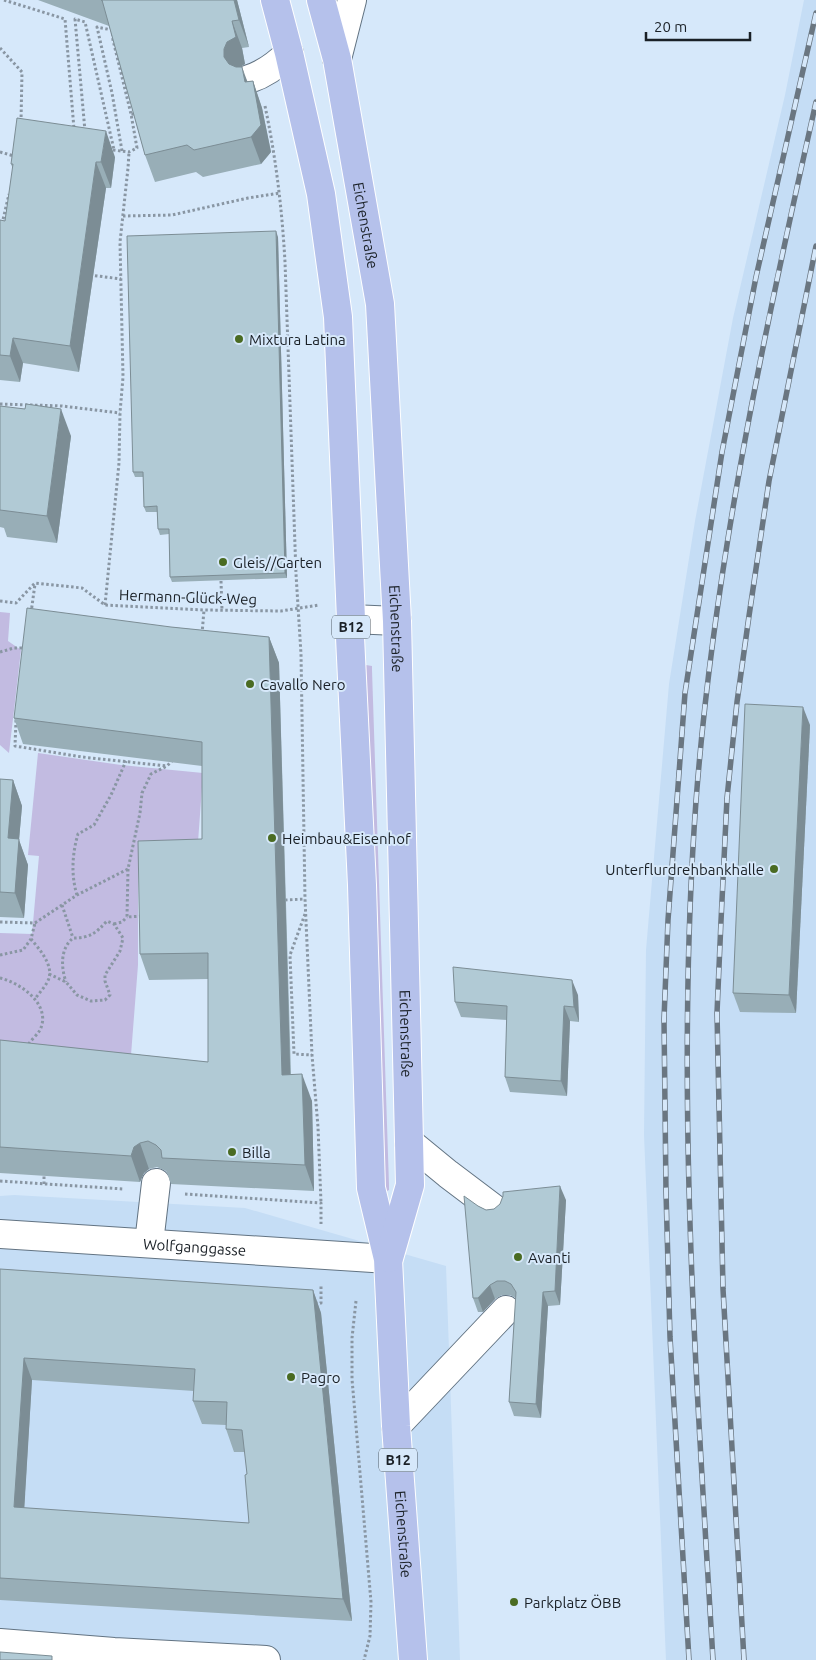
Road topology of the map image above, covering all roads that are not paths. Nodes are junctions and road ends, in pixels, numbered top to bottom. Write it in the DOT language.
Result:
graph roads {
  1 [pos="275,0"];
  2 [pos="321,0"];
  3 [pos="352,0"];
  4 [pos="289,53"];
  5 [pos="337,60"];
  6 [pos="254,78"];
  7 [pos="351,619"];
  8 [pos="397,621"];
  9 [pos="409,1142"];
  10 [pos="156,1183"];
  11 [pos="493,1208"];
  12 [pos="0,1234"];
  13 [pos="149,1243"];
  14 [pos="388,1259"];
  15 [pos="506,1310"];
  16 [pos="396,1426"];
  17 [pos="0,1643"];
  18 [pos="114,1656"];
  19 [pos="266,1660"];
  20 [pos="413,1660"];
  1 -- 4 [label="main road, Eichenstraße / B12"];
  2 -- 5 [label="main road, Eichenstraße / B12"];
  3 -- 5 [label="street"];
  4 -- 6 [label="street"];
  4 -- 7 [label="main road, Eichenstraße / B12"];
  5 -- 8 [label="main road, Eichenstraße / B12"];
  7 -- 8 [label="street"];
  7 -- 14 [label="main road, Eichenstraße / B12"];
  8 -- 9 [label="main road, Eichenstraße / B12"];
  9 -- 11 [label="street"];
  9 -- 14 [label="main road, Eichenstraße / B12"];
  10 -- 13 [label="street"];
  12 -- 13 [label="street, Wolfganggasse"];
  13 -- 14 [label="street, Wolfganggasse"];
  14 -- 16 [label="main road, Eichenstraße / B12"];
  15 -- 16 [label="street"];
  16 -- 20 [label="main road, Eichenstraße / B12"];
  17 -- 18 [label="street"];
  18 -- 19 [label="street"];
}
